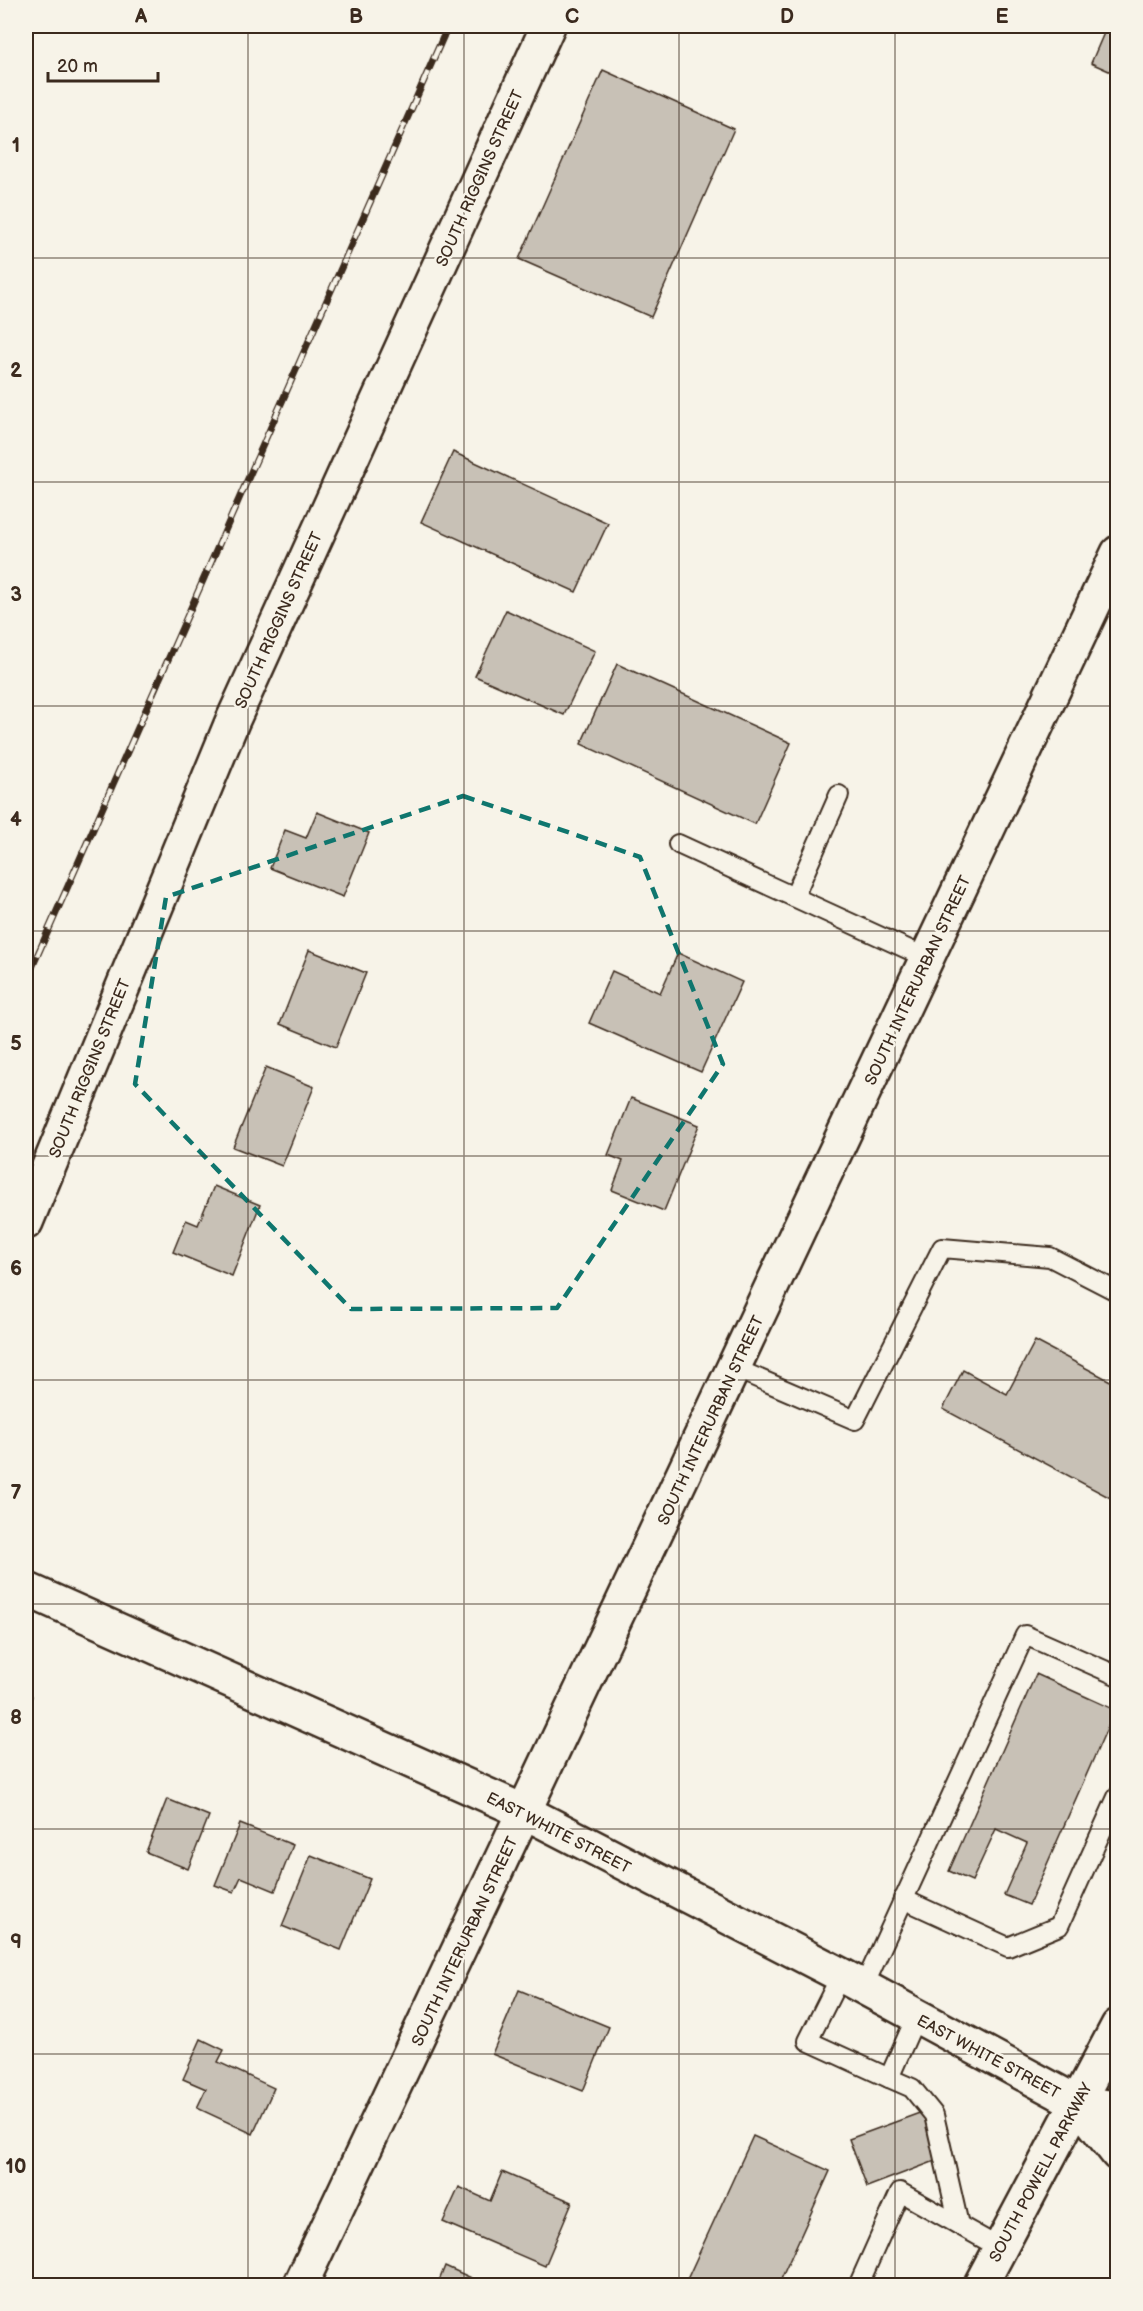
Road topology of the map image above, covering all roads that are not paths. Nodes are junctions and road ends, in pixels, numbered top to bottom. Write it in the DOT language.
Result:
graph roads {
  1 [pos="548,26"];
  2 [pos="1118,553"];
  3 [pos="839,795"];
  4 [pos="678,844"];
  5 [pos="794,897"];
  6 [pos="927,958"];
  7 [pos="26,1222"];
  8 [pos="1118,1293"];
  9 [pos="734,1368"];
  10 [pos="26,1589"];
  11 [pos="1118,1676"];
  12 [pos="1118,1795"];
  13 [pos="525,1812"];
  14 [pos="903,1899"];
  15 [pos="852,1981"];
  16 [pos="916,2017"];
  17 [pos="1118,2026"];
  18 [pos="889,2078"];
  19 [pos="1077,2103"];
  20 [pos="1118,2108"];
  21 [pos="1118,2154"];
  22 [pos="959,2225"];
  23 [pos="1000,2248"];
  24 [pos="300,2286"];
  25 [pos="858,2286"];
  26 [pos="980,2286"];
  1 -- 7 [label="street, SOUTH RIGGINS STREET"];
  2 -- 6 [label="street, SOUTH INTERURBAN STREET"];
  3 -- 5 [label="lane"];
  4 -- 5 [label="lane"];
  5 -- 6 [label="lane"];
  6 -- 9 [label="street, SOUTH INTERURBAN STREET"];
  8 -- 9 [label="lane"];
  9 -- 13 [label="street, SOUTH INTERURBAN STREET"];
  10 -- 13 [label="street, EAST WHITE STREET"];
  11 -- 14 [label="lane"];
  12 -- 14 [label="lane"];
  13 -- 15 [label="street, EAST WHITE STREET"];
  13 -- 24 [label="street, SOUTH INTERURBAN STREET"];
  14 -- 15 [label="lane"];
  15 -- 16 [label="street, EAST WHITE STREET"];
  15 -- 18 [label="lane"];
  16 -- 18 [label="lane"];
  16 -- 19 [label="street, EAST WHITE STREET"];
  17 -- 19 [label="street, SOUTH POWELL PARKWAY"];
  18 -- 22 [label="lane"];
  19 -- 20 [label="street"];
  19 -- 21 [label="street"];
  19 -- 23 [label="street, SOUTH POWELL PARKWAY"];
  22 -- 23 [label="lane"];
  22 -- 25 [label="lane"];
  23 -- 26 [label="street, SOUTH POWELL PARKWAY"];
}
